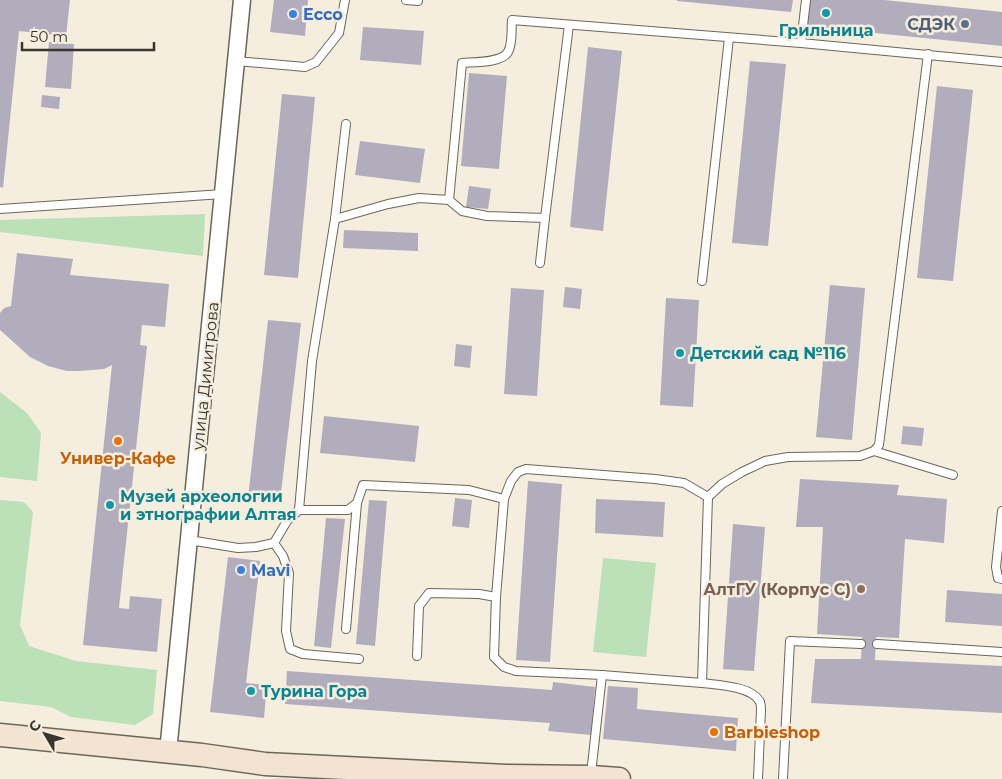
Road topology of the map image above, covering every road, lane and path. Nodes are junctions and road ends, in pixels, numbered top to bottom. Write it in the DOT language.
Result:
graph roads {
  1 [pos="242,0"];
  2 [pos="345,0"];
  3 [pos="406,0"];
  4 [pos="806,0"];
  5 [pos="418,1"];
  6 [pos="569,25"];
  7 [pos="729,38"];
  8 [pos="801,43"];
  9 [pos="928,54"];
  10 [pos="236,61"];
  11 [pos="1002,62"];
  12 [pos="346,124"];
  13 [pos="223,194"];
  14 [pos="449,200"];
  15 [pos="0,209"];
  16 [pos="545,218"];
  17 [pos="335,219"];
  18 [pos="540,263"];
  19 [pos="702,281"];
  20 [pos="874,451"];
  21 [pos="952,475"];
  22 [pos="708,497"];
  23 [pos="504,499"];
  24 [pos="357,503"];
  25 [pos="299,510"];
  26 [pos="1002,511"];
  27 [pos="189,540"];
  28 [pos="274,542"];
  29 [pos="1002,579"];
  30 [pos="496,596"];
  31 [pos="346,629"];
  32 [pos="861,644"];
  33 [pos="877,644"];
  34 [pos="1002,652"];
  35 [pos="417,656"];
  36 [pos="359,659"];
  37 [pos="602,675"];
  38 [pos="702,683"];
  39 [pos="0,734"];
  40 [pos="168,752"];
  41 [pos="506,777"];
  42 [pos="591,777"];
  43 [pos="619,779"];
  44 [pos="758,779"];
  45 [pos="784,779"];
  1 -- 10 [label="street, улица Димитрова"];
  2 -- 10 [label="lane"];
  3 -- 5 [label="lane"];
  4 -- 8 [label="lane"];
  6 -- 7 [label="lane"];
  6 -- 14 [label="lane"];
  6 -- 16 [label="lane"];
  7 -- 8 [label="lane"];
  7 -- 19 [label="lane"];
  8 -- 9 [label="lane"];
  9 -- 11 [label="lane"];
  9 -- 20 [label="lane"];
  10 -- 13 [label="street, улица Димитрова"];
  12 -- 17 [label="lane"];
  13 -- 15 [label="lane"];
  13 -- 27 [label="street, улица Димитрова"];
  14 -- 16 [label="lane"];
  14 -- 17 [label="lane"];
  16 -- 18 [label="lane"];
  17 -- 25 [label="lane"];
  20 -- 21 [label="lane"];
  20 -- 22 [label="lane"];
  22 -- 23 [label="lane"];
  22 -- 38 [label="lane"];
  23 -- 24 [label="lane"];
  23 -- 30 [label="lane"];
  24 -- 25 [label="lane"];
  24 -- 31 [label="lane"];
  25 -- 28 [label="lane"];
  26 -- 29 [label="lane"];
  27 -- 28 [label="lane"];
  27 -- 40 [label="street, улица Димитрова"];
  28 -- 36 [label="lane"];
  30 -- 35 [label="lane"];
  30 -- 37 [label="lane"];
  32 -- 45 [label="lane"];
  33 -- 34 [label="lane"];
  37 -- 38 [label="lane"];
  37 -- 42 [label="lane"];
  38 -- 44 [label="lane"];
  39 -- 40 [label="street"];
  40 -- 41 [label="street"];
  41 -- 42 [label="street"];
  42 -- 43 [label="street"];
}
